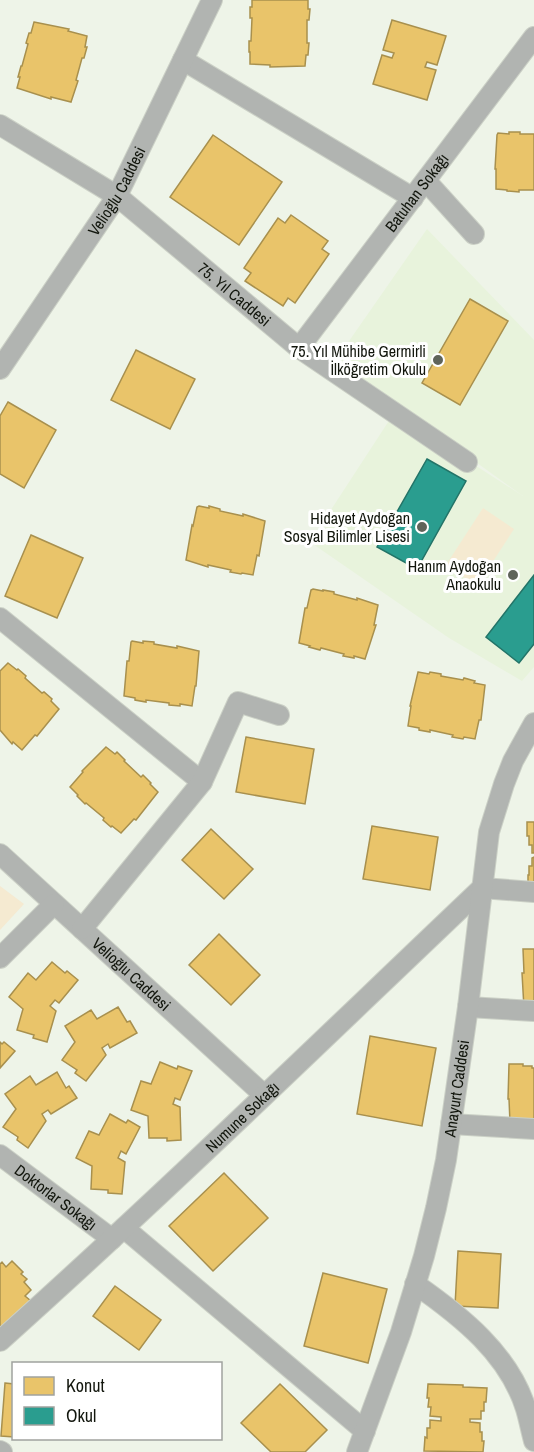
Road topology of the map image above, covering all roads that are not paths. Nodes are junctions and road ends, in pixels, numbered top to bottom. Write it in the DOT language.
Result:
graph roads {
  1 [pos="212,0"];
  2 [pos="534,37"];
  3 [pos="183,60"];
  4 [pos="0,125"];
  5 [pos="426,181"];
  6 [pos="117,196"];
  7 [pos="413,198"];
  8 [pos="474,234"];
  9 [pos="299,348"];
  10 [pos="0,369"];
  11 [pos="467,462"];
  12 [pos="0,618"];
  13 [pos="279,715"];
  14 [pos="534,723"];
  15 [pos="202,782"];
  16 [pos="0,854"];
  17 [pos="482,888"];
  18 [pos="534,892"];
  19 [pos="54,904"];
  20 [pos="82,930"];
  21 [pos="0,958"];
  22 [pos="468,1007"];
  23 [pos="534,1011"];
  24 [pos="264,1095"];
  25 [pos="451,1124"];
  26 [pos="534,1129"];
  27 [pos="3,1164"];
  28 [pos="118,1234"];
  29 [pos="415,1284"];
  30 [pos="0,1341"];
  31 [pos="365,1431"];
  32 [pos="534,1441"];
  33 [pos="357,1452"];
  1 -- 3 [label="street, Velioğlu Caddesi"];
  2 -- 5 [label="street, Batuhan Sokağı"];
  3 -- 6 [label="street, Velioğlu Caddesi"];
  3 -- 7 [label="street"];
  4 -- 6 [label="street, 75. Yıl Caddesi"];
  5 -- 7 [label="street, Batuhan Sokağı"];
  5 -- 8 [label="street"];
  6 -- 9 [label="street, 75. Yıl Caddesi"];
  6 -- 10 [label="street, Velioğlu Caddesi"];
  7 -- 9 [label="street, Batuhan Sokağı"];
  9 -- 11 [label="street, 75. Yıl Caddesi"];
  12 -- 15 [label="street"];
  13 -- 15 [label="street"];
  14 -- 17 [label="street, Anayurt Caddesi"];
  15 -- 20 [label="street"];
  16 -- 19 [label="street, Velioğlu Caddesi"];
  17 -- 18 [label="street"];
  17 -- 22 [label="street, Anayurt Caddesi"];
  17 -- 24 [label="street, Numune Sokağı"];
  19 -- 20 [label="street, Velioğlu Caddesi"];
  19 -- 21 [label="street"];
  20 -- 24 [label="street, Velioğlu Caddesi"];
  22 -- 23 [label="street"];
  22 -- 25 [label="street, Anayurt Caddesi"];
  24 -- 28 [label="street, Numune Sokağı"];
  25 -- 26 [label="street"];
  25 -- 29 [label="street, Anayurt Caddesi"];
  27 -- 28 [label="street, Doktorlar Sokağı"];
  28 -- 30 [label="street, Numune Sokağı"];
  28 -- 31 [label="street, Doktorlar Sokağı"];
  29 -- 31 [label="street, Anayurt Caddesi"];
  29 -- 32 [label="street"];
  31 -- 33 [label="street, Anayurt Caddesi"];
}
